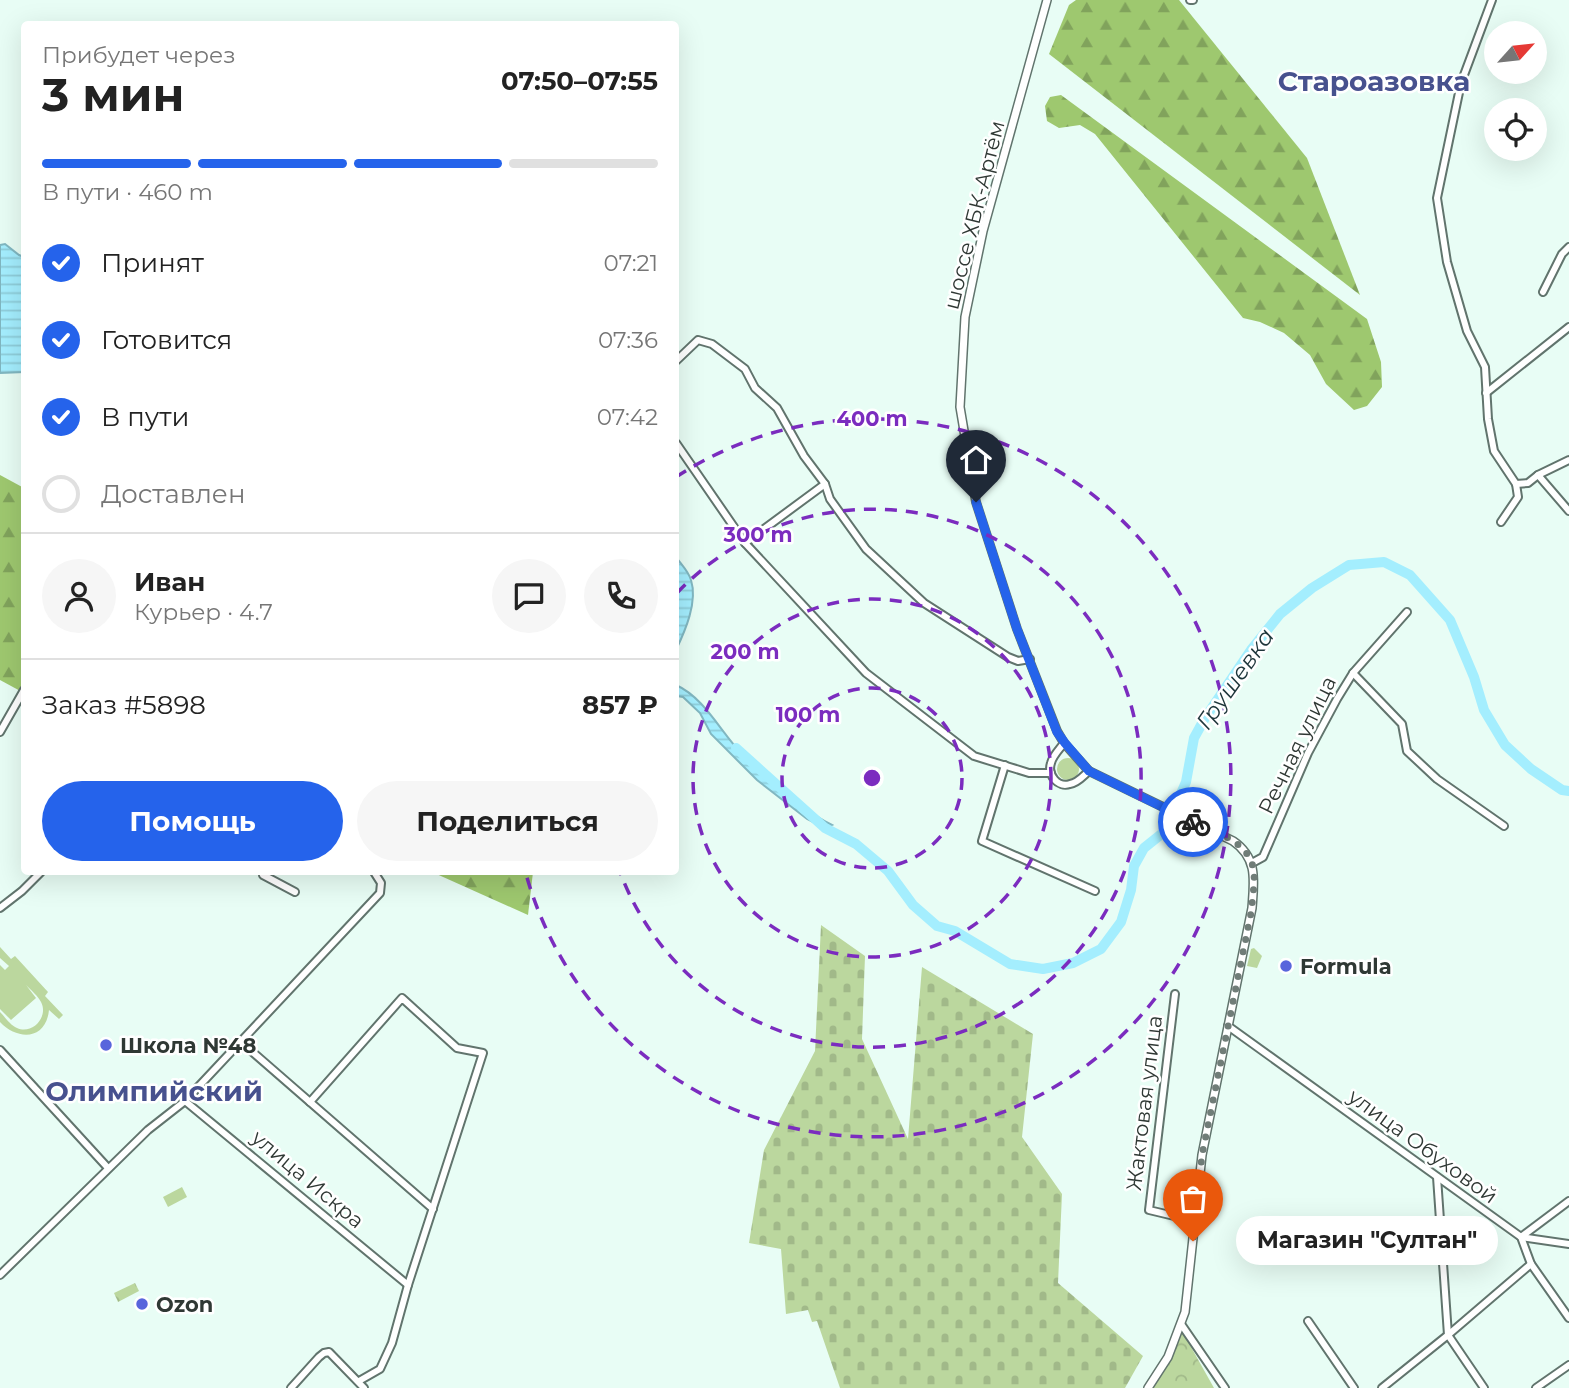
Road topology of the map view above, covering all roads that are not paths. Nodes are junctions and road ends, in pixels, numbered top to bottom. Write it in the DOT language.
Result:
graph roads {
  1 [pos="1047,0"];
  2 [pos="1492,0"];
  3 [pos="1569,247"];
  4 [pos="1543,292"];
  5 [pos="1569,327"];
  6 [pos="679,358"];
  7 [pos="1486,393"];
  8 [pos="679,447"];
  9 [pos="1568,462"];
  10 [pos="1538,475"];
  11 [pos="825,484"];
  12 [pos="1516,484"];
  13 [pos="1569,511"];
  14 [pos="1501,522"];
  15 [pos="745,543"];
  16 [pos="1407,611"];
  17 [pos="1030,659"];
  18 [pos="1353,673"];
  19 [pos="21,695"];
  20 [pos="0,732"];
  21 [pos="1065,743"];
  22 [pos="1005,765"];
  23 [pos="1089,771"];
  24 [pos="1051,774"];
  25 [pos="1504,826"];
  26 [pos="1252,863"];
  27 [pos="38,875"];
  28 [pos="263,875"];
  29 [pos="376,875"];
  30 [pos="1095,891"];
  31 [pos="295,892"];
  32 [pos="0,908"];
  33 [pos="1175,994"];
  34 [pos="1228,1026"];
  35 [pos="241,1042"];
  36 [pos="0,1050"];
  37 [pos="185,1101"];
  38 [pos="310,1102"];
  39 [pos="108,1168"];
  40 [pos="1437,1177"];
  41 [pos="1569,1201"];
  42 [pos="433,1209"];
  43 [pos="1195,1221"];
  44 [pos="1521,1237"];
  45 [pos="1569,1244"];
  46 [pos="1531,1264"];
  47 [pos="0,1275"];
  48 [pos="408,1284"];
  49 [pos="1569,1318"];
  50 [pos="1308,1321"];
  51 [pos="1181,1324"];
  52 [pos="1448,1335"];
  53 [pos="1569,1365"];
  54 [pos="359,1381"];
  55 [pos="291,1388"];
  56 [pos="364,1388"];
  57 [pos="1148,1388"];
  58 [pos="1225,1388"];
  59 [pos="1354,1388"];
  60 [pos="1382,1388"];
  61 [pos="1485,1388"];
  62 [pos="1536,1388"];
  1 -- 17 [label="main road, шоссе ХБК-Артём"];
  2 -- 7 [label="street"];
  3 -- 4 [label="street"];
  5 -- 7 [label="street"];
  6 -- 11 [label="street"];
  7 -- 12 [label="street"];
  8 -- 15 [label="street"];
  9 -- 10 [label="street"];
  10 -- 12 [label="street"];
  10 -- 13 [label="street"];
  11 -- 15 [label="street"];
  11 -- 17 [label="street"];
  12 -- 14 [label="street"];
  15 -- 22 [label="street"];
  16 -- 18 [label="street, Речная улица"];
  17 -- 21 [label="main road, шоссе ХБК-Артём"];
  18 -- 25 [label="street"];
  18 -- 26 [label="street, Речная улица"];
  19 -- 20 [label="street"];
  21 -- 23 [label="main road, шоссе ХБК-Артём"];
  21 -- 24 [label="street"];
  22 -- 24 [label="street"];
  22 -- 30 [label="street"];
  23 -- 24 [label="street"];
  23 -- 26 [label="main road, шоссе ХБК-Артём"];
  26 -- 34 [label="main road"];
  27 -- 32 [label="street"];
  28 -- 31 [label="street"];
  29 -- 35 [label="street"];
  33 -- 43 [label="street, Жактовая улица"];
  34 -- 40 [label="street, улица Обуховой"];
  34 -- 43 [label="main road"];
  35 -- 37 [label="street"];
  35 -- 38 [label="street"];
  36 -- 39 [label="street"];
  37 -- 39 [label="street"];
  37 -- 48 [label="street, улица Искра"];
  38 -- 42 [label="street"];
  38 -- 42 [label="street"];
  39 -- 47 [label="street"];
  40 -- 44 [label="street, улица Обуховой"];
  40 -- 52 [label="street"];
  41 -- 44 [label="street"];
  42 -- 48 [label="street"];
  43 -- 51 [label="main road"];
  44 -- 45 [label="street"];
  44 -- 46 [label="street"];
  46 -- 49 [label="street"];
  46 -- 52 [label="street"];
  48 -- 54 [label="street"];
  50 -- 59 [label="street"];
  51 -- 57 [label="main road"];
  51 -- 58 [label="street"];
  52 -- 60 [label="street"];
  52 -- 61 [label="street"];
  53 -- 62 [label="street"];
  54 -- 55 [label="street"];
  54 -- 56 [label="street"];
}
